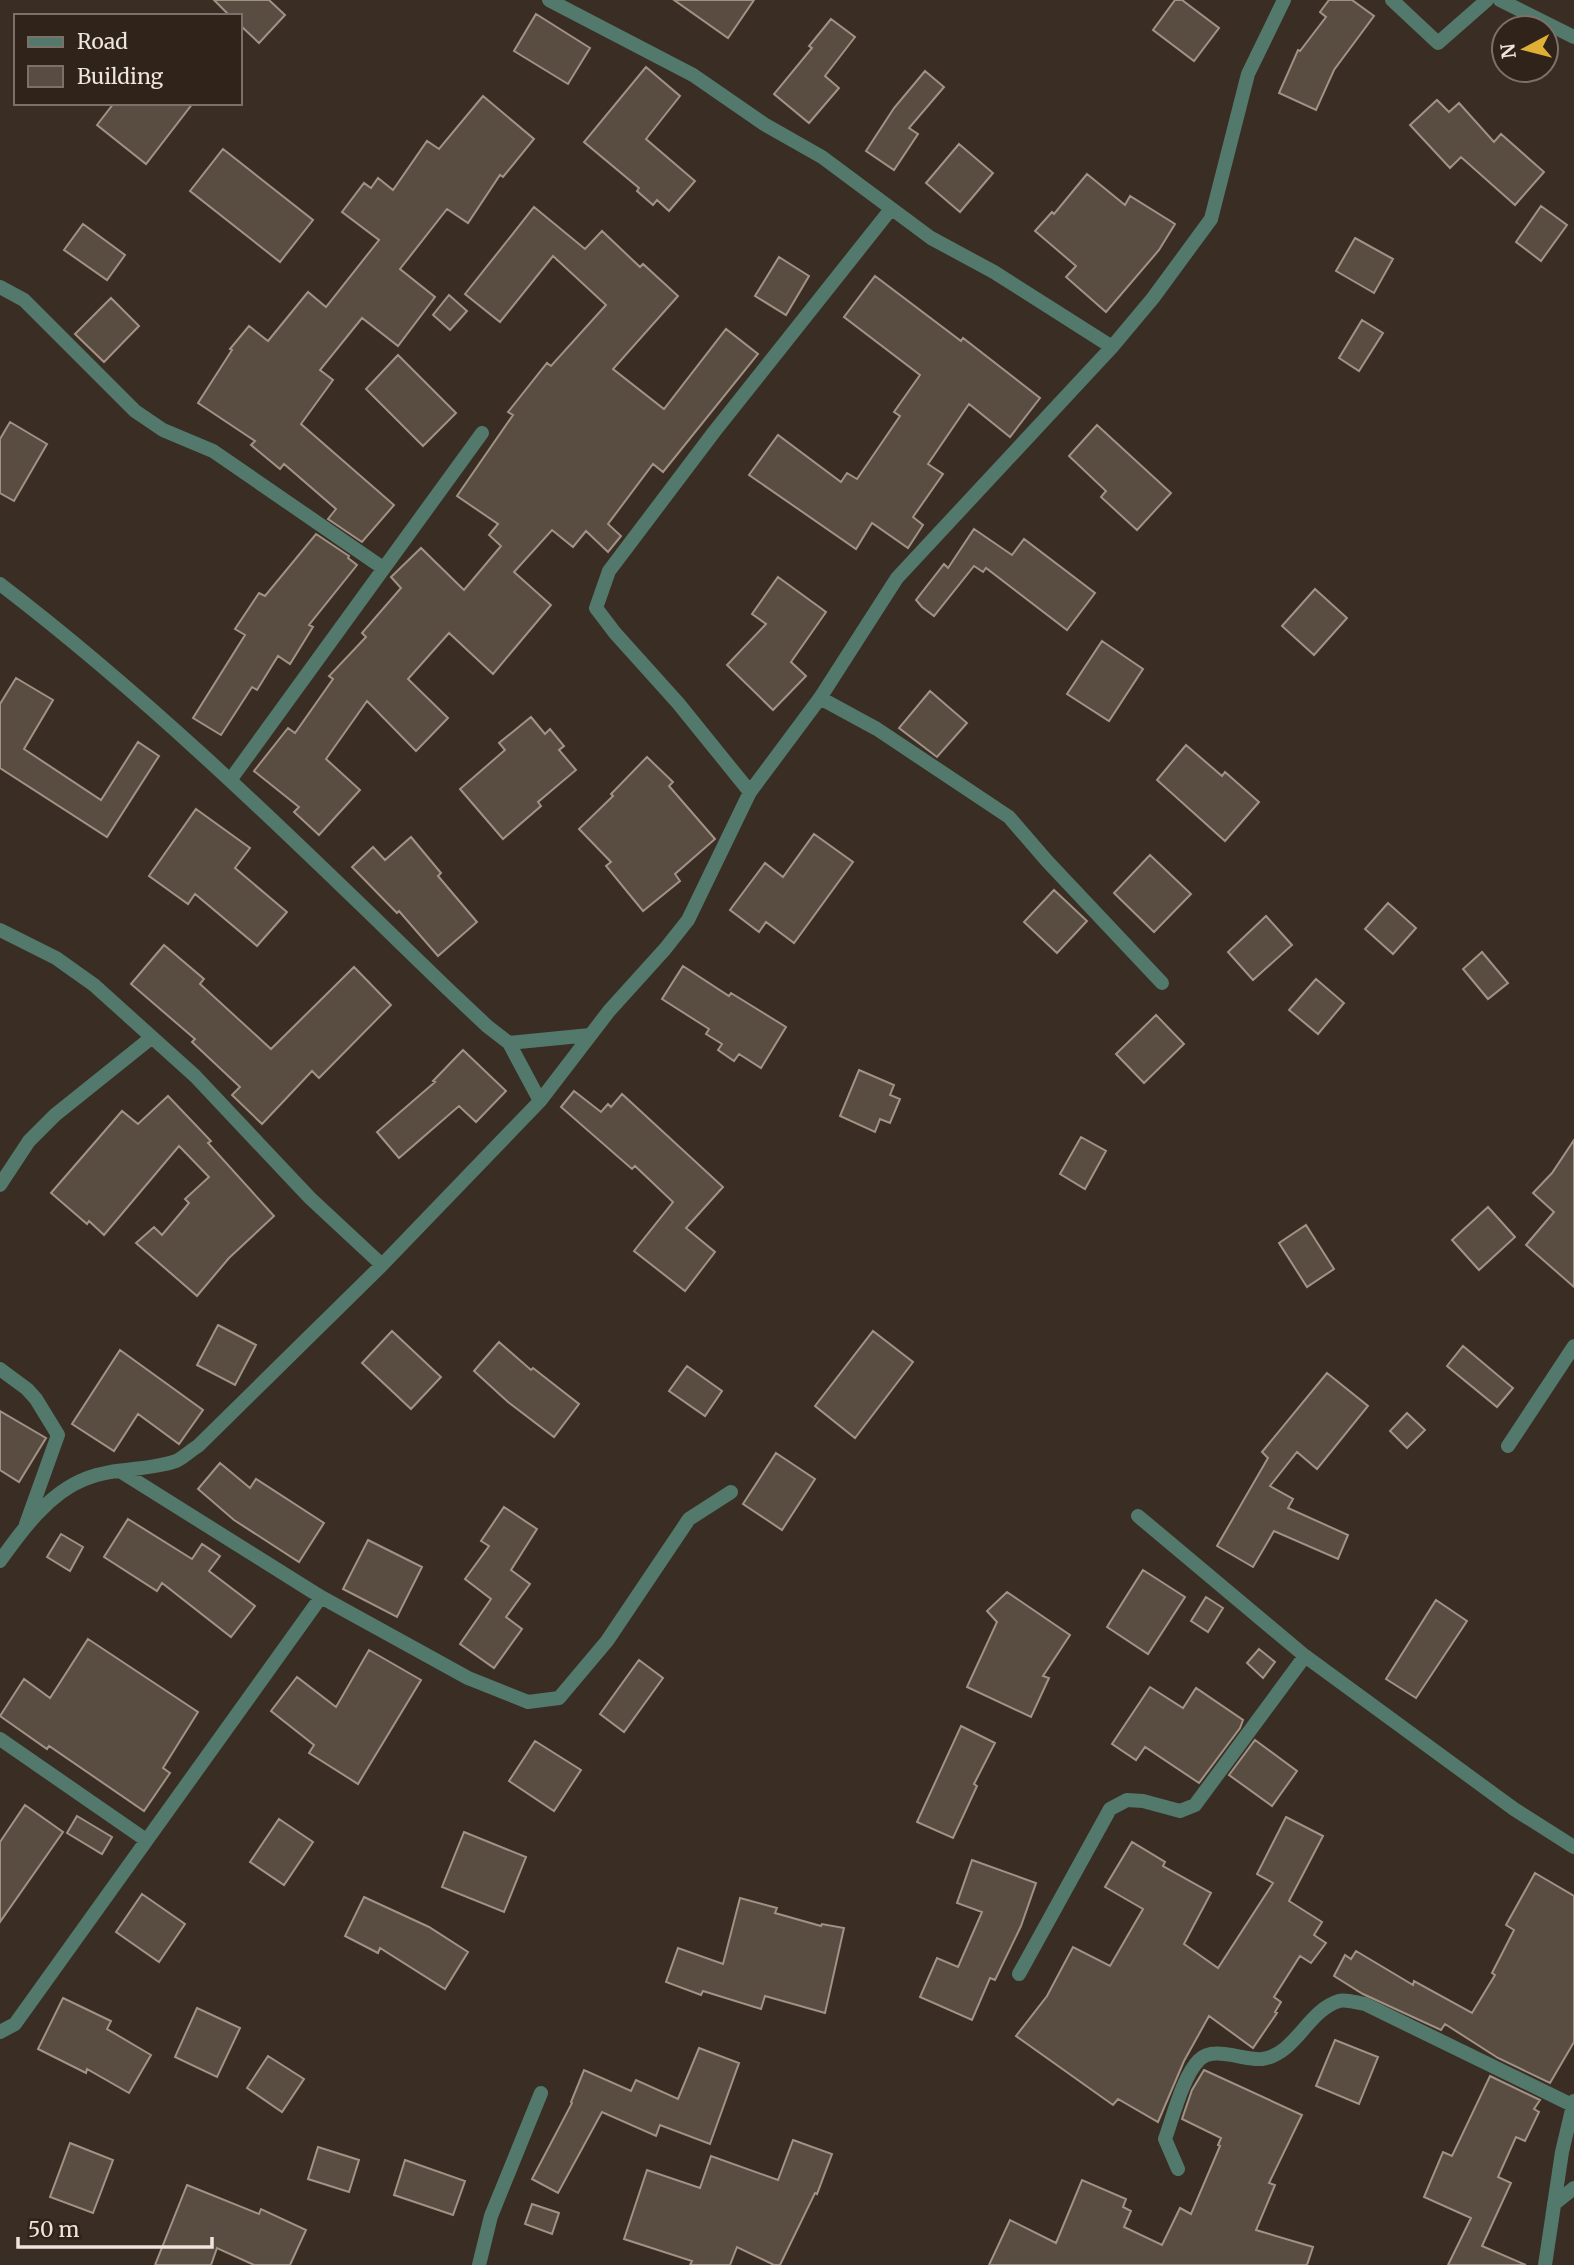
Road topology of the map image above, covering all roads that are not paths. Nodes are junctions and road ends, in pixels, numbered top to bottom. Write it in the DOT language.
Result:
graph roads {
  1 [pos="549,0"];
  2 [pos="1284,0"];
  3 [pos="1392,0"];
  4 [pos="1487,0"];
  5 [pos="1500,0"];
  6 [pos="1574,37"];
  7 [pos="891,209"];
  8 [pos="0,287"];
  9 [pos="1112,347"];
  10 [pos="482,433"];
  11 [pos="383,568"];
  12 [pos="0,584"];
  13 [pos="820,698"];
  14 [pos="231,779"];
  15 [pos="750,792"];
  16 [pos="0,930"];
  17 [pos="1162,984"];
  18 [pos="590,1035"];
  19 [pos="151,1038"];
  20 [pos="509,1043"];
  21 [pos="540,1101"];
  22 [pos="0,1185"];
  23 [pos="382,1265"];
  24 [pos="1574,1346"];
  25 [pos="0,1369"];
  26 [pos="1508,1446"];
  27 [pos="120,1471"];
  28 [pos="731,1492"];
  29 [pos="1138,1516"];
  30 [pos="25,1527"];
  31 [pos="0,1561"];
  32 [pos="321,1598"];
  33 [pos="1304,1656"];
  34 [pos="0,1739"];
  35 [pos="146,1840"];
  36 [pos="1574,1847"];
  37 [pos="1019,1974"];
  38 [pos="0,2032"];
  39 [pos="541,2093"];
  40 [pos="1573,2103"];
  41 [pos="1178,2169"];
  42 [pos="1574,2188"];
  43 [pos="1554,2204"];
  44 [pos="479,2265"];
  45 [pos="1545,2265"];
  1 -- 7 [label="street"];
  2 -- 9 [label="street"];
  3 -- 4 [label="street"];
  5 -- 6 [label="street"];
  7 -- 9 [label="street"];
  7 -- 15 [label="street"];
  8 -- 11 [label="street"];
  9 -- 13 [label="street"];
  10 -- 11 [label="street"];
  11 -- 14 [label="street"];
  12 -- 14 [label="street"];
  13 -- 15 [label="street"];
  13 -- 17 [label="street"];
  14 -- 20 [label="street"];
  15 -- 18 [label="street"];
  16 -- 19 [label="street"];
  18 -- 20 [label="street"];
  18 -- 21 [label="street"];
  19 -- 22 [label="street"];
  19 -- 23 [label="street"];
  20 -- 21 [label="street"];
  21 -- 23 [label="street"];
  23 -- 27 [label="street"];
  24 -- 26 [label="street"];
  25 -- 30 [label="street"];
  27 -- 30 [label="street"];
  27 -- 32 [label="street"];
  28 -- 32 [label="street"];
  29 -- 33 [label="street"];
  30 -- 31 [label="street"];
  32 -- 35 [label="street"];
  33 -- 36 [label="street"];
  33 -- 37 [label="street"];
  34 -- 35 [label="street"];
  35 -- 38 [label="street"];
  39 -- 44 [label="street"];
  40 -- 41 [label="street"];
  40 -- 43 [label="street"];
  42 -- 43 [label="street"];
  43 -- 45 [label="street"];
}
